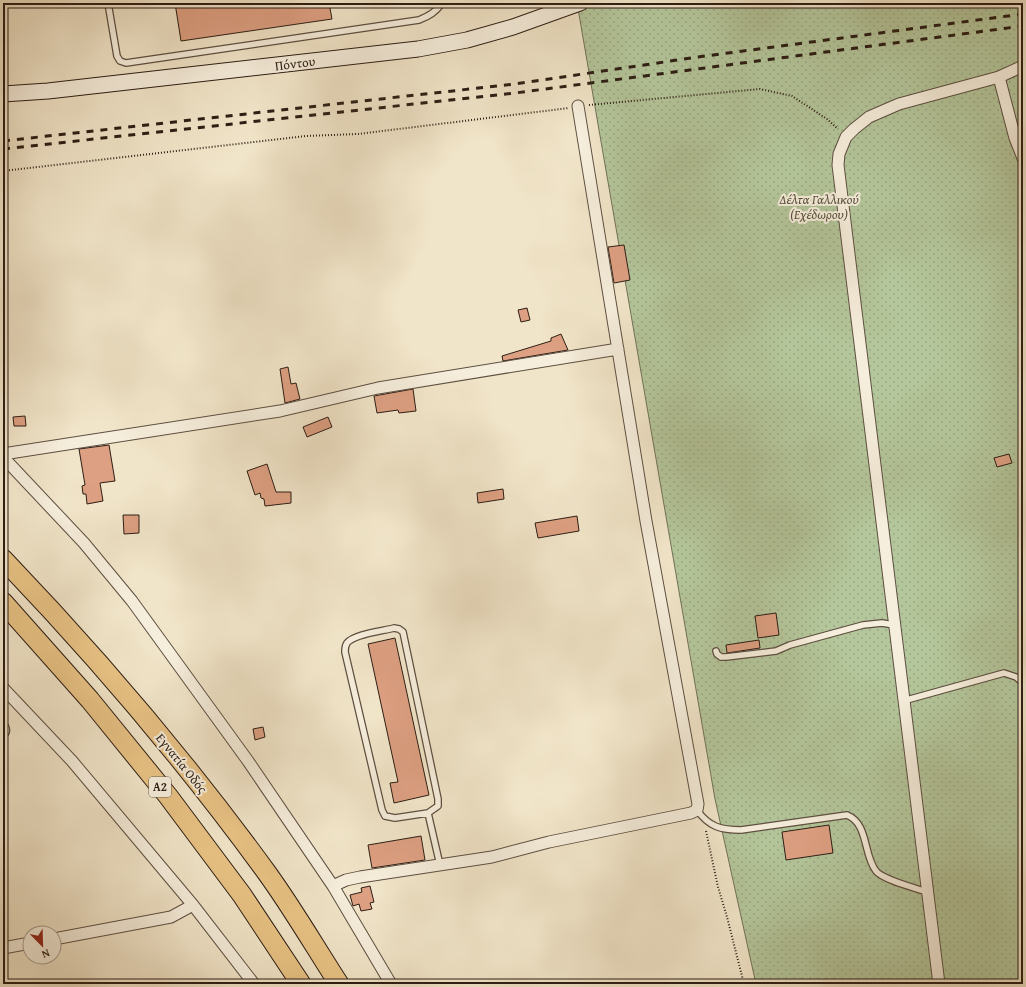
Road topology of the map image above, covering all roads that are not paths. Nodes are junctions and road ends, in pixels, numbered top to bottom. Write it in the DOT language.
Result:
graph roads {
  1 [pos="108,3"];
  2 [pos="442,3"];
  3 [pos="580,3"];
  4 [pos="1023,66"];
  5 [pos="999,77"];
  6 [pos="3,94"];
  7 [pos="578,106"];
  8 [pos="1023,158"];
  9 [pos="618,348"];
  10 [pos="3,454"];
  11 [pos="3,457"];
  12 [pos="3,559"];
  13 [pos="3,602"];
  14 [pos="894,625"];
  15 [pos="716,651"];
  16 [pos="1023,683"];
  17 [pos="3,688"];
  18 [pos="903,701"];
  19 [pos="3,724"];
  20 [pos="3,736"];
  21 [pos="428,812"];
  22 [pos="700,814"];
  23 [pos="440,865"];
  24 [pos="333,886"];
  25 [pos="927,892"];
  26 [pos="193,905"];
  27 [pos="62,937"];
  28 [pos="22,944"];
  29 [pos="3,948"];
  30 [pos="254,984"];
  31 [pos="301,984"];
  32 [pos="340,984"];
  33 [pos="391,984"];
  34 [pos="939,984"];
  1 -- 2 [label="lane"];
  3 -- 6 [label="street, Πόντου"];
  4 -- 5 [label="street"];
  5 -- 8 [label="street"];
  5 -- 14 [label="street"];
  7 -- 9 [label="street"];
  9 -- 10 [label="street"];
  9 -- 22 [label="street"];
  11 -- 24 [label="street"];
  12 -- 32 [label="highway, Εγνατία Οδός / Α2"];
  13 -- 31 [label="highway, Α2"];
  14 -- 15 [label="lane"];
  14 -- 18 [label="street"];
  16 -- 18 [label="lane"];
  17 -- 26 [label="street"];
  18 -- 25 [label="street"];
  19 -- 20 [label="lane"];
  21 -- 21 [label="lane"];
  21 -- 23 [label="lane"];
  22 -- 23 [label="street"];
  22 -- 25 [label="lane"];
  23 -- 24 [label="street"];
  24 -- 33 [label="street"];
  25 -- 34 [label="street"];
  26 -- 27 [label="street"];
  26 -- 30 [label="street"];
  28 -- 29 [label="street"];
}
